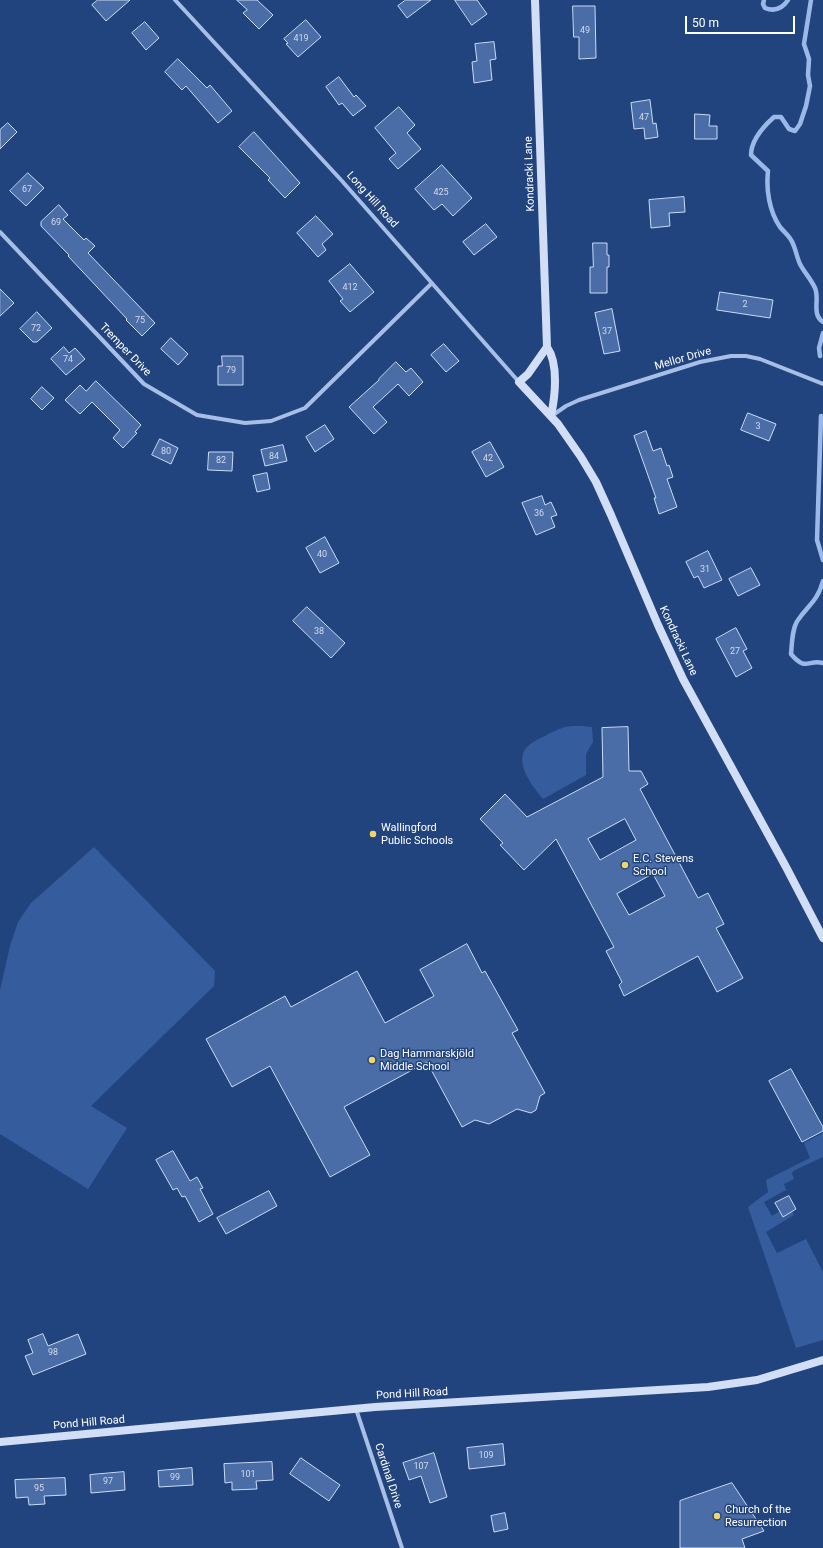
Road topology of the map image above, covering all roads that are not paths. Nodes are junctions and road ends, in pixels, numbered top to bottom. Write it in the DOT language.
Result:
graph roads {
  1 [pos="175,0"];
  2 [pos="535,0"];
  3 [pos="0,232"];
  4 [pos="432,283"];
  5 [pos="547,347"];
  6 [pos="519,382"];
  7 [pos="823,384"];
  8 [pos="551,416"];
  9 [pos="823,938"];
  10 [pos="823,1360"];
  11 [pos="356,1409"];
  12 [pos="0,1442"];
  13 [pos="402,1548"];
  1 -- 4 [label="street, Long Hill Road"];
  2 -- 5 [label="main road, Kondracki Lane"];
  3 -- 4 [label="street, Tremper Drive"];
  4 -- 6 [label="street, Long Hill Road"];
  5 -- 6 [label="main road"];
  5 -- 8 [label="main road, Kondracki Lane"];
  6 -- 8 [label="main road, Long Hill Road"];
  7 -- 8 [label="street, Mellor Drive"];
  8 -- 9 [label="main road, Kondracki Lane"];
  10 -- 11 [label="main road, Pond Hill Road"];
  11 -- 12 [label="main road, Pond Hill Road"];
  11 -- 13 [label="street, Cardinal Drive"];
}
